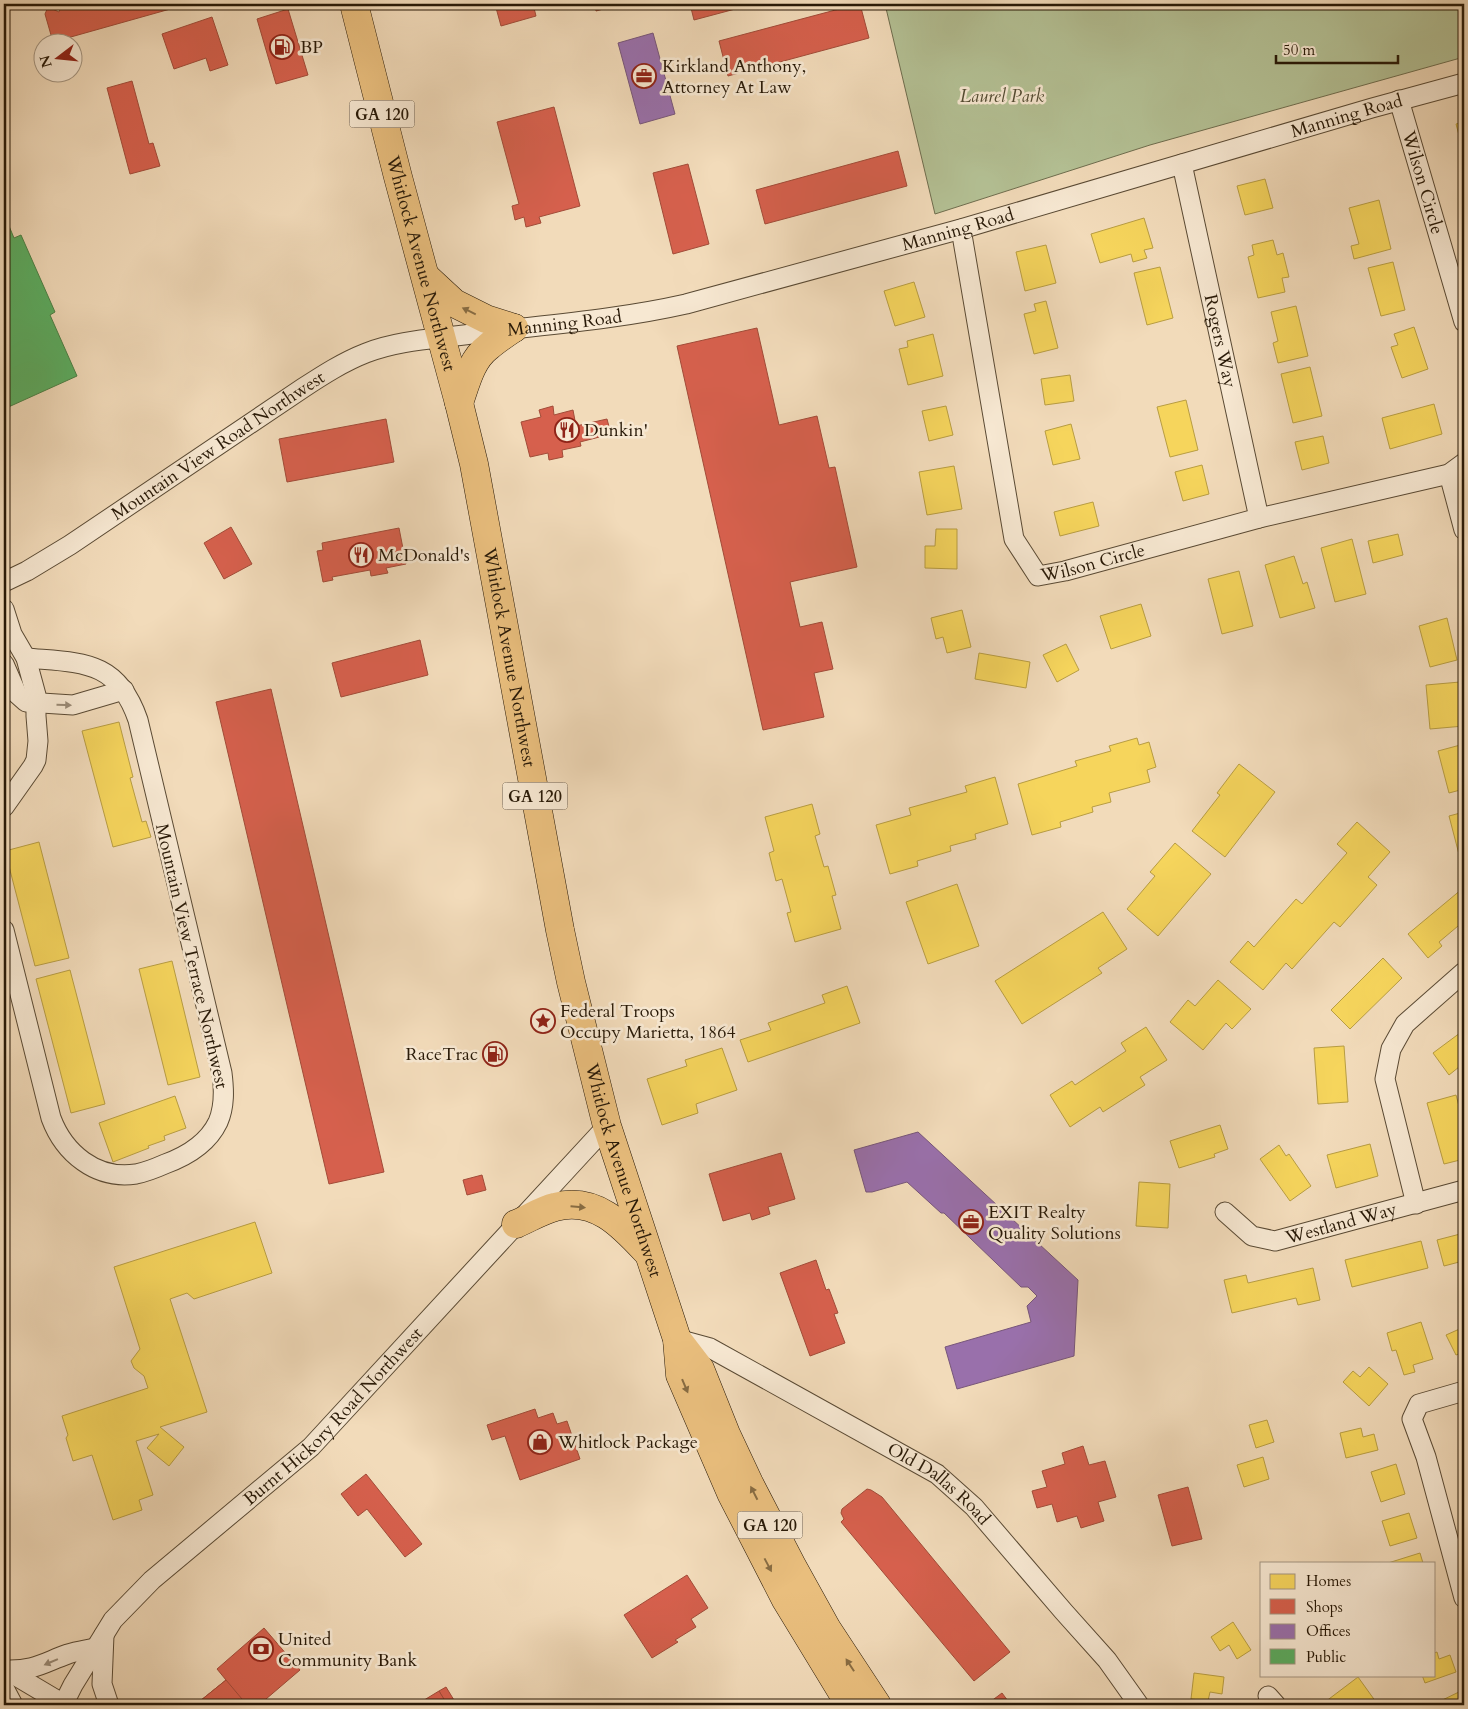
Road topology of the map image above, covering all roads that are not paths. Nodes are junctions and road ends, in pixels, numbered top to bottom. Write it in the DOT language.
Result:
graph roads {
  1 [pos="354,4"];
  2 [pos="1464,83"];
  3 [pos="1400,100"];
  4 [pos="1182,164"];
  5 [pos="961,229"];
  6 [pos="427,278"];
  7 [pos="1464,322"];
  8 [pos="514,328"];
  9 [pos="442,338"];
  10 [pos="460,403"];
  11 [pos="1457,468"];
  12 [pos="1259,518"];
  13 [pos="1464,530"];
  14 [pos="4,582"];
  15 [pos="4,609"];
  16 [pos="26,658"];
  17 [pos="4,664"];
  18 [pos="124,690"];
  19 [pos="36,704"];
  20 [pos="4,808"];
  21 [pos="4,930"];
  22 [pos="1464,972"];
  23 [pos="607,1126"];
  24 [pos="1464,1190"];
  25 [pos="1416,1204"];
  26 [pos="1225,1212"];
  27 [pos="516,1224"];
  28 [pos="649,1254"];
  29 [pos="677,1339"];
  30 [pos="1464,1392"];
  31 [pos="1463,1586"];
  32 [pos="100,1641"];
  33 [pos="5,1669"];
  34 [pos="4,1688"];
  35 [pos="13,1705"];
  36 [pos="64,1705"];
  37 [pos="109,1705"];
  38 [pos="850,1705"];
  39 [pos="877,1705"];
  40 [pos="1139,1705"];
  1 -- 6 [label="highway, Whitlock Avenue Northwest / GA 120"];
  2 -- 3 [label="street, Manning Road"];
  3 -- 4 [label="street, Manning Road"];
  3 -- 7 [label="street, Wilson Circle"];
  4 -- 5 [label="street, Manning Road"];
  4 -- 12 [label="street, Rogers Way"];
  5 -- 8 [label="street, Manning Road"];
  5 -- 12 [label="street, Wilson Circle"];
  8 -- 6 [label="highway, one-way"];
  6 -- 9 [label="highway, Whitlock Avenue Northwest / GA 120"];
  8 -- 9 [label="street, Manning Road"];
  8 -- 10 [label="highway"];
  9 -- 10 [label="highway, Whitlock Avenue Northwest / GA 120"];
  9 -- 14 [label="street, Mountain View Road Northwest"];
  10 -- 23 [label="highway, Whitlock Avenue Northwest / GA 120"];
  11 -- 12 [label="street, Wilson Circle"];
  11 -- 13 [label="street"];
  15 -- 16 [label="street"];
  16 -- 18 [label="street, Mountain View Terrace Northwest"];
  16 -- 19 [label="street"];
  17 -- 19 [label="street"];
  19 -- 18 [label="street, one-way"];
  18 -- 21 [label="street, Mountain View Terrace Northwest"];
  19 -- 20 [label="street"];
  22 -- 25 [label="street"];
  23 -- 27 [label="street, Burnt Hickory Road Northwest"];
  23 -- 28 [label="highway, Whitlock Avenue Northwest / GA 120"];
  24 -- 25 [label="street, Westland Way"];
  25 -- 26 [label="street, Westland Way"];
  27 -- 28 [label="highway, one-way"];
  27 -- 32 [label="street, Burnt Hickory Road Northwest"];
  28 -- 29 [label="highway, Whitlock Avenue Northwest / GA 120"];
  29 -- 38 [label="highway, Whitlock Avenue Northwest / GA 120, one-way"];
  39 -- 29 [label="highway, Whitlock Avenue Northwest / GA 120, one-way"];
  29 -- 40 [label="street, Old Dallas Road"];
  30 -- 31 [label="street"];
  32 -- 33 [label="street, one-way"];
  32 -- 36 [label="street, Burnt Hickory Road Northwest"];
  32 -- 37 [label="street"];
  33 -- 36 [label="street"];
  34 -- 35 [label="street"];
}
